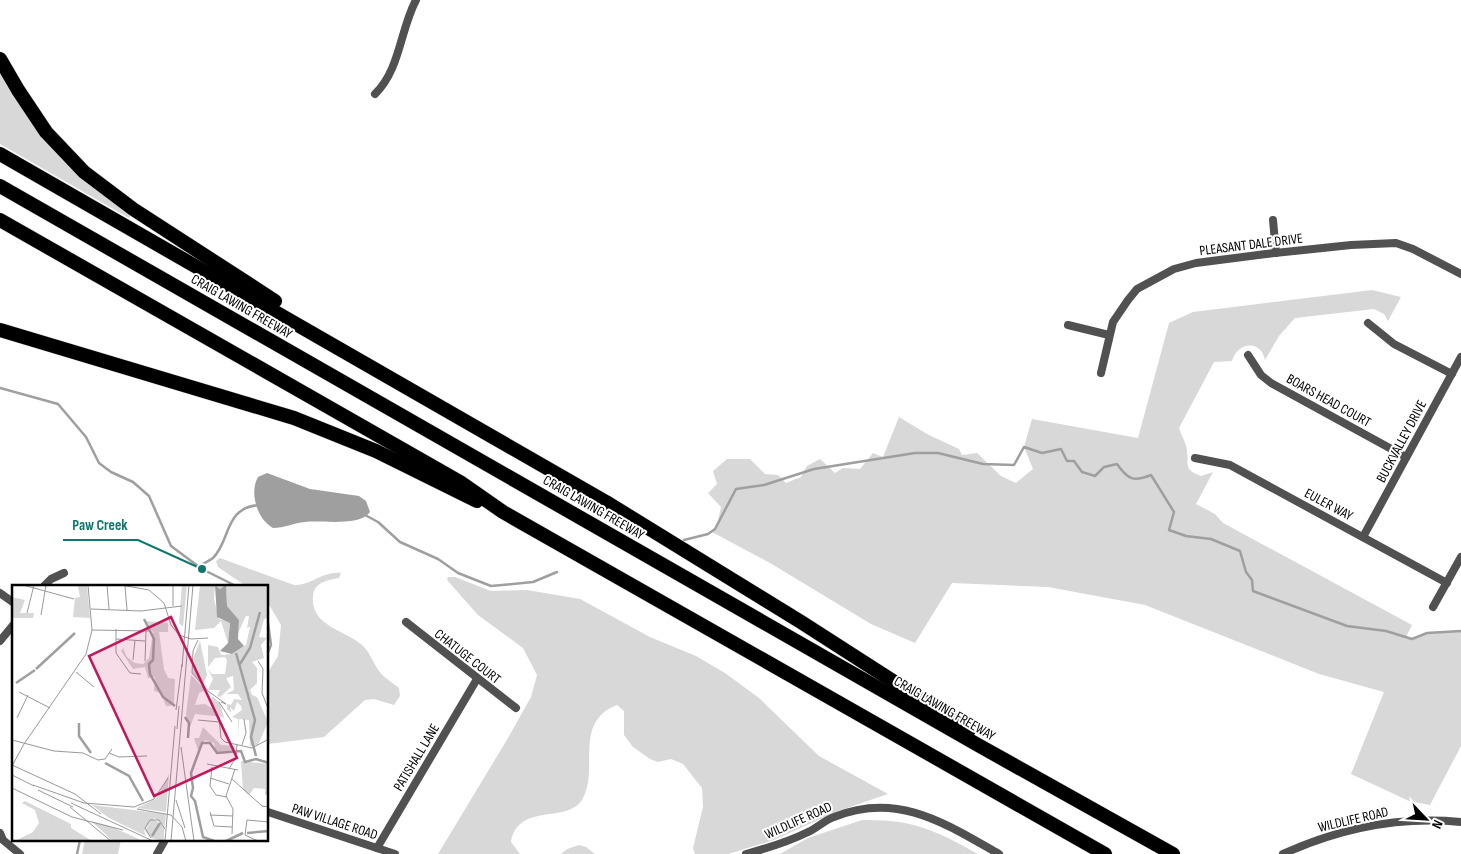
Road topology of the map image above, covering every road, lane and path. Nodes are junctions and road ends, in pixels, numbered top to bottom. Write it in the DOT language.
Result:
graph roads {
  1 [pos="416,0"];
  2 [pos="0,59"];
  3 [pos="374,94"];
  4 [pos="0,154"];
  5 [pos="0,186"];
  6 [pos="0,220"];
  7 [pos="1273,220"];
  8 [pos="0,229"];
  9 [pos="1276,253"];
  10 [pos="1461,274"];
  11 [pos="120,289"];
  12 [pos="1368,323"];
  13 [pos="1068,325"];
  14 [pos="0,330"];
  15 [pos="1109,336"];
  16 [pos="342,350"];
  17 [pos="1248,355"];
  18 [pos="1461,357"];
  19 [pos="1100,373"];
  20 [pos="1452,374"];
  21 [pos="1406,457"];
  22 [pos="1195,458"];
  23 [pos="503,512"];
  24 [pos="1363,537"];
  25 [pos="1461,557"];
  26 [pos="64,573"];
  27 [pos="1447,583"];
  28 [pos="45,585"];
  29 [pos="0,593"];
  30 [pos="12,602"];
  31 [pos="1433,608"];
  32 [pos="406,622"];
  33 [pos="12,626"];
  34 [pos="0,641"];
  35 [pos="477,679"];
  36 [pos="516,708"];
  37 [pos="1066,793"];
  38 [pos="269,812"];
  39 [pos="1461,822"];
  40 [pos="0,833"];
  41 [pos="164,842"];
  42 [pos="377,848"];
  43 [pos="20,854"];
  44 [pos="157,854"];
  45 [pos="395,854"];
  46 [pos="746,854"];
  47 [pos="999,854"];
  48 [pos="1105,854"];
  49 [pos="1173,854"];
  50 [pos="1284,854"];
  1 -- 3 [label="street"];
  2 -- 16 [label="highway"];
  4 -- 16 [label="highway"];
  5 -- 37 [label="highway, CRAIG LAWING FREEWAY"];
  6 -- 11 [label="highway"];
  7 -- 9 [label="street"];
  8 -- 11 [label="highway"];
  9 -- 10 [label="street, PLEASANT DALE DRIVE"];
  9 -- 15 [label="street, PLEASANT DALE DRIVE"];
  11 -- 23 [label="highway"];
  12 -- 20 [label="street"];
  13 -- 15 [label="street"];
  14 -- 23 [label="highway"];
  15 -- 19 [label="street, PLEASANT DALE DRIVE"];
  16 -- 37 [label="highway"];
  17 -- 21 [label="street, BOARS HEAD COURT"];
  18 -- 20 [label="street, BUCKVALLEY DRIVE"];
  20 -- 21 [label="street, BUCKVALLEY DRIVE"];
  21 -- 24 [label="street, BUCKVALLEY DRIVE"];
  22 -- 24 [label="street, EULER WAY"];
  23 -- 48 [label="highway"];
  24 -- 27 [label="street, EULER WAY"];
  25 -- 27 [label="street"];
  26 -- 28 [label="street"];
  27 -- 31 [label="street"];
  29 -- 30 [label="street"];
  32 -- 35 [label="street, CHATUGE COURT"];
  33 -- 34 [label="street"];
  35 -- 36 [label="street, CHATUGE COURT"];
  35 -- 42 [label="street, PATISHALL LANE"];
  37 -- 49 [label="highway, CRAIG LAWING FREEWAY"];
  38 -- 42 [label="street, PAW VILLAGE ROAD"];
  39 -- 50 [label="street, WILDLIFE ROAD"];
  40 -- 43 [label="street"];
  41 -- 44 [label="street"];
  42 -- 45 [label="street, PAW VILLAGE ROAD"];
  46 -- 47 [label="street, WILDLIFE ROAD"];
}
